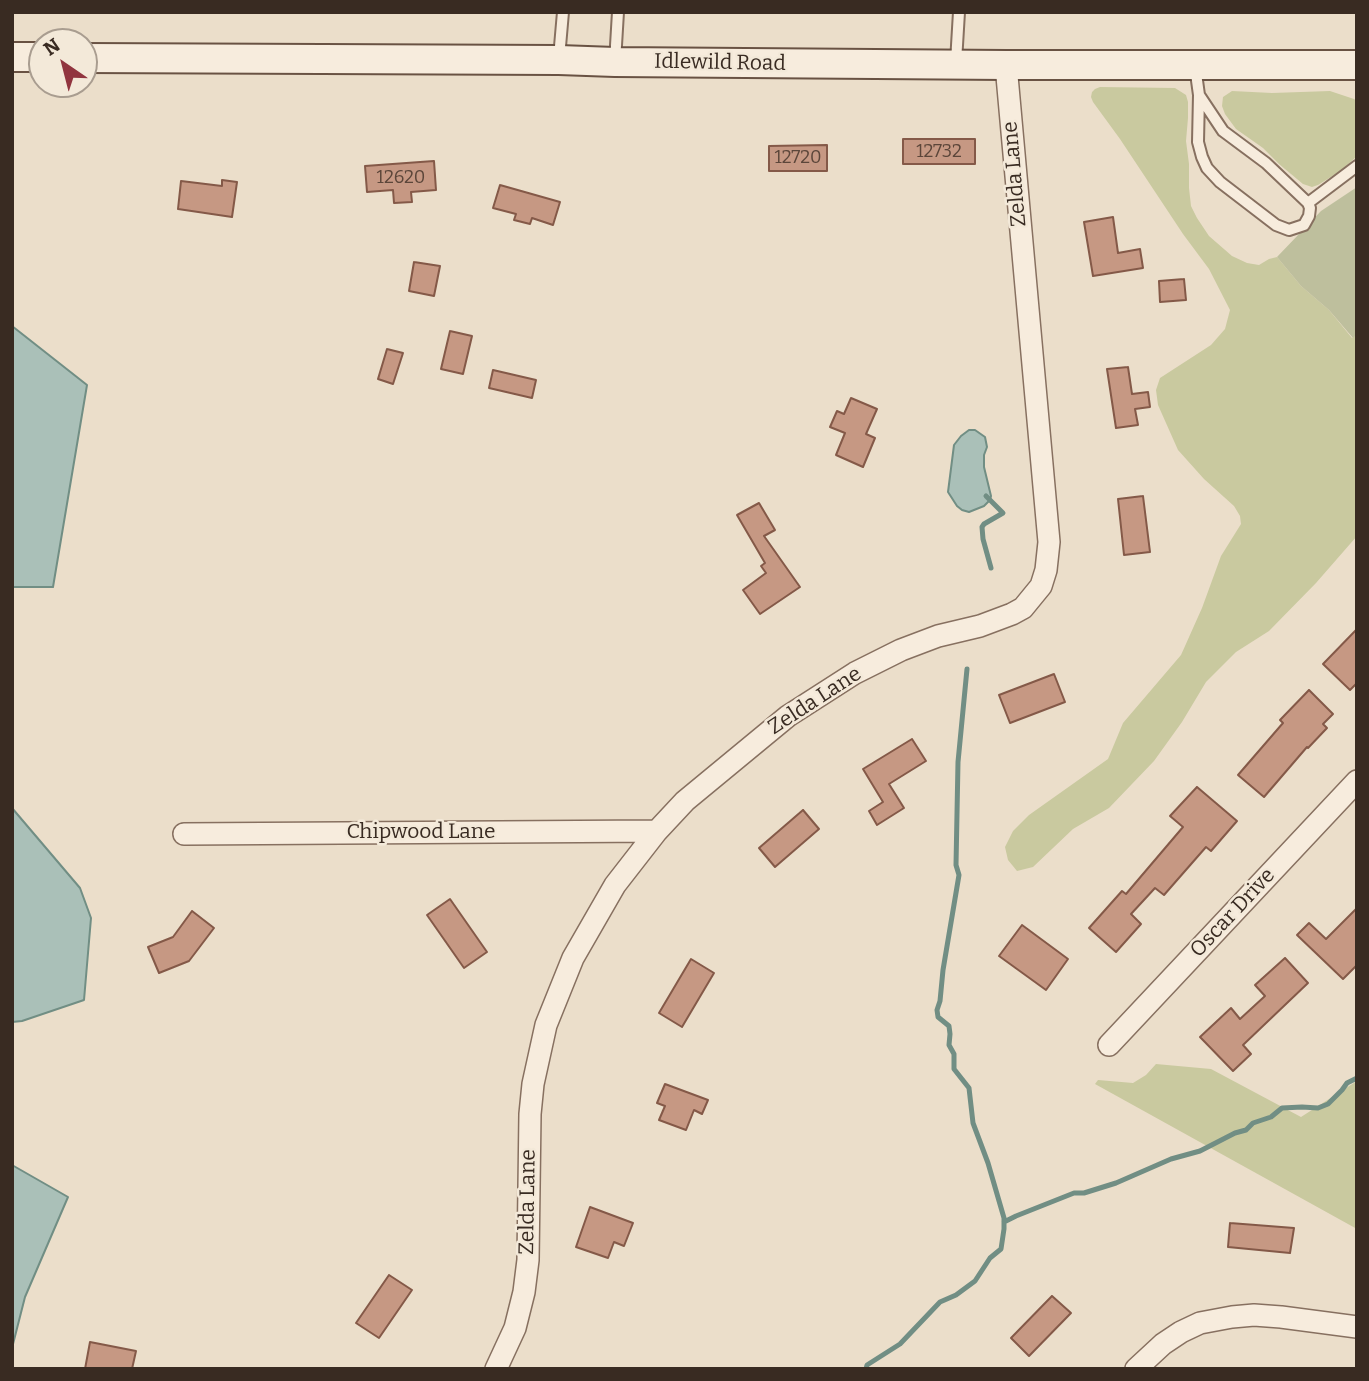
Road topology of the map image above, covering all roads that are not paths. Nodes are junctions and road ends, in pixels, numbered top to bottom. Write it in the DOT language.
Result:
graph roads {
  1 [pos="564,12"];
  2 [pos="618,12"];
  3 [pos="959,12"];
  4 [pos="98,58"];
  5 [pos="559,60"];
  6 [pos="615,62"];
  7 [pos="956,65"];
  8 [pos="1006,65"];
  9 [pos="1357,65"];
  10 [pos="1195,66"];
  11 [pos="1199,94"];
  12 [pos="1357,166"];
  13 [pos="1308,203"];
  14 [pos="1357,781"];
  15 [pos="657,831"];
  16 [pos="184,834"];
  17 [pos="1109,1045"];
  18 [pos="1357,1327"];
  19 [pos="496,1369"];
  20 [pos="1136,1369"];
  1 -- 5 [label="lane"];
  2 -- 6 [label="lane"];
  3 -- 7 [label="lane"];
  4 -- 5 [label="main road, Idlewild Road"];
  5 -- 6 [label="main road, Idlewild Road"];
  6 -- 7 [label="main road, Idlewild Road"];
  7 -- 8 [label="main road, Idlewild Road"];
  8 -- 10 [label="main road, Idlewild Road"];
  8 -- 15 [label="street, Zelda Lane"];
  9 -- 10 [label="main road, Idlewild Road"];
  10 -- 11 [label="lane"];
  11 -- 13 [label="lane"];
  11 -- 13 [label="lane"];
  12 -- 13 [label="lane"];
  14 -- 17 [label="street, Oscar Drive"];
  15 -- 16 [label="street, Chipwood Lane"];
  15 -- 19 [label="street, Zelda Lane"];
  18 -- 20 [label="street"];
}
